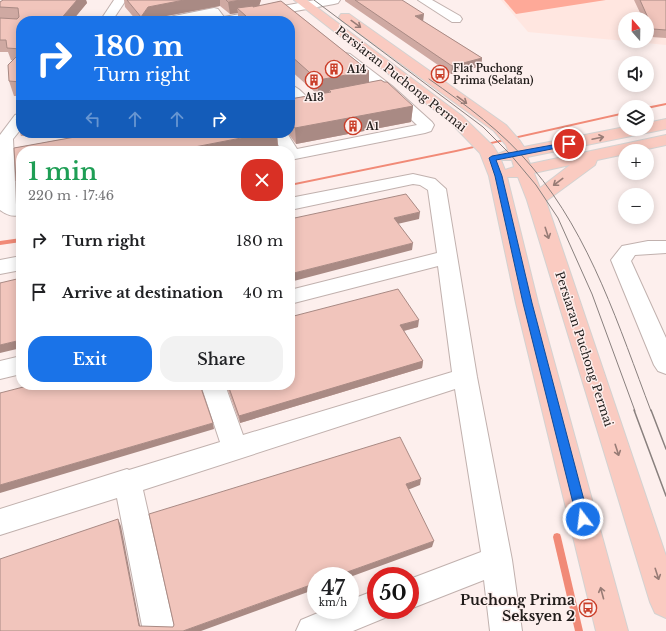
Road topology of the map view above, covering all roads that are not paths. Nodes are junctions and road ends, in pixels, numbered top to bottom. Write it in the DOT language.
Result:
graph roads {
  1 [pos="120,0"];
  2 [pos="424,0"];
  3 [pos="327,1"];
  4 [pos="303,2"];
  5 [pos="283,9"];
  6 [pos="109,16"];
  7 [pos="194,16"];
  8 [pos="217,16"];
  9 [pos="247,16"];
  10 [pos="292,16"];
  11 [pos="456,19"];
  12 [pos="332,47"];
  13 [pos="410,85"];
  14 [pos="387,89"];
  15 [pos="365,93"];
  16 [pos="295,94"];
  17 [pos="320,101"];
  18 [pos="305,104"];
  19 [pos="295,106"];
  20 [pos="666,124"];
  21 [pos="16,125"];
  22 [pos="654,127"];
  23 [pos="500,128"];
  24 [pos="618,134"];
  25 [pos="666,140"];
  26 [pos="569,144"];
  27 [pos="295,154"];
  28 [pos="603,154"];
  29 [pos="519,156"];
  30 [pos="13,158"];
  31 [pos="492,161"];
  32 [pos="536,200"];
  33 [pos="295,203"];
  34 [pos="9,206"];
  35 [pos="666,247"];
  36 [pos="447,257"];
  37 [pos="16,264"];
  38 [pos="0,268"];
  39 [pos="295,296"];
  40 [pos="664,354"];
  41 [pos="16,366"];
  42 [pos="0,370"];
  43 [pos="465,377"];
  44 [pos="215,390"];
  45 [pos="235,449"];
  46 [pos="127,482"];
  47 [pos="0,522"];
  48 [pos="497,560"];
  49 [pos="419,590"];
  50 [pos="666,602"];
  51 [pos="367,610"];
  52 [pos="159,631"];
  53 [pos="312,631"];
  54 [pos="506,631"];
  55 [pos="612,631"];
  1 -- 6 [label="street"];
  2 -- 11 [label="street"];
  3 -- 4 [label="street"];
  3 -- 23 [label="main road, Persiaran Puchong Permai, one-way"];
  4 -- 5 [label="street"];
  4 -- 13 [label="main road, Persiaran Puchong Permai"];
  5 -- 9 [label="street"];
  5 -- 10 [label="street"];
  7 -- 8 [label="street"];
  12 -- 14 [label="street"];
  13 -- 14 [label="street"];
  13 -- 31 [label="main road, Persiaran Puchong Permai"];
  14 -- 15 [label="street"];
  14 -- 27 [label="street"];
  16 -- 18 [label="street"];
  17 -- 18 [label="street"];
  18 -- 19 [label="street"];
  20 -- 22 [label="main road"];
  21 -- 30 [label="street"];
  23 -- 26 [label="main road"];
  23 -- 29 [label="main road, Persiaran Puchong Permai"];
  26 -- 24 [label="main road, one-way"];
  25 -- 28 [label="main road"];
  26 -- 29 [label="main road"];
  28 -- 29 [label="main road"];
  28 -- 32 [label="main road, one-way"];
  29 -- 31 [label="main road"];
  29 -- 32 [label="main road, Persiaran Puchong Permai"];
  30 -- 34 [label="street"];
  55 -- 31 [label="main road, one-way"];
  32 -- 50 [label="main road, Persiaran Puchong Permai, one-way"];
  33 -- 36 [label="street"];
  35 -- 40 [label="street"];
  36 -- 39 [label="street"];
  36 -- 43 [label="street"];
  37 -- 38 [label="street"];
  41 -- 42 [label="street"];
  43 -- 45 [label="street"];
  43 -- 48 [label="street"];
  44 -- 45 [label="street"];
  45 -- 46 [label="street"];
  46 -- 47 [label="street"];
  46 -- 52 [label="street"];
  48 -- 49 [label="street"];
  48 -- 54 [label="street"];
  51 -- 53 [label="street"];
}
